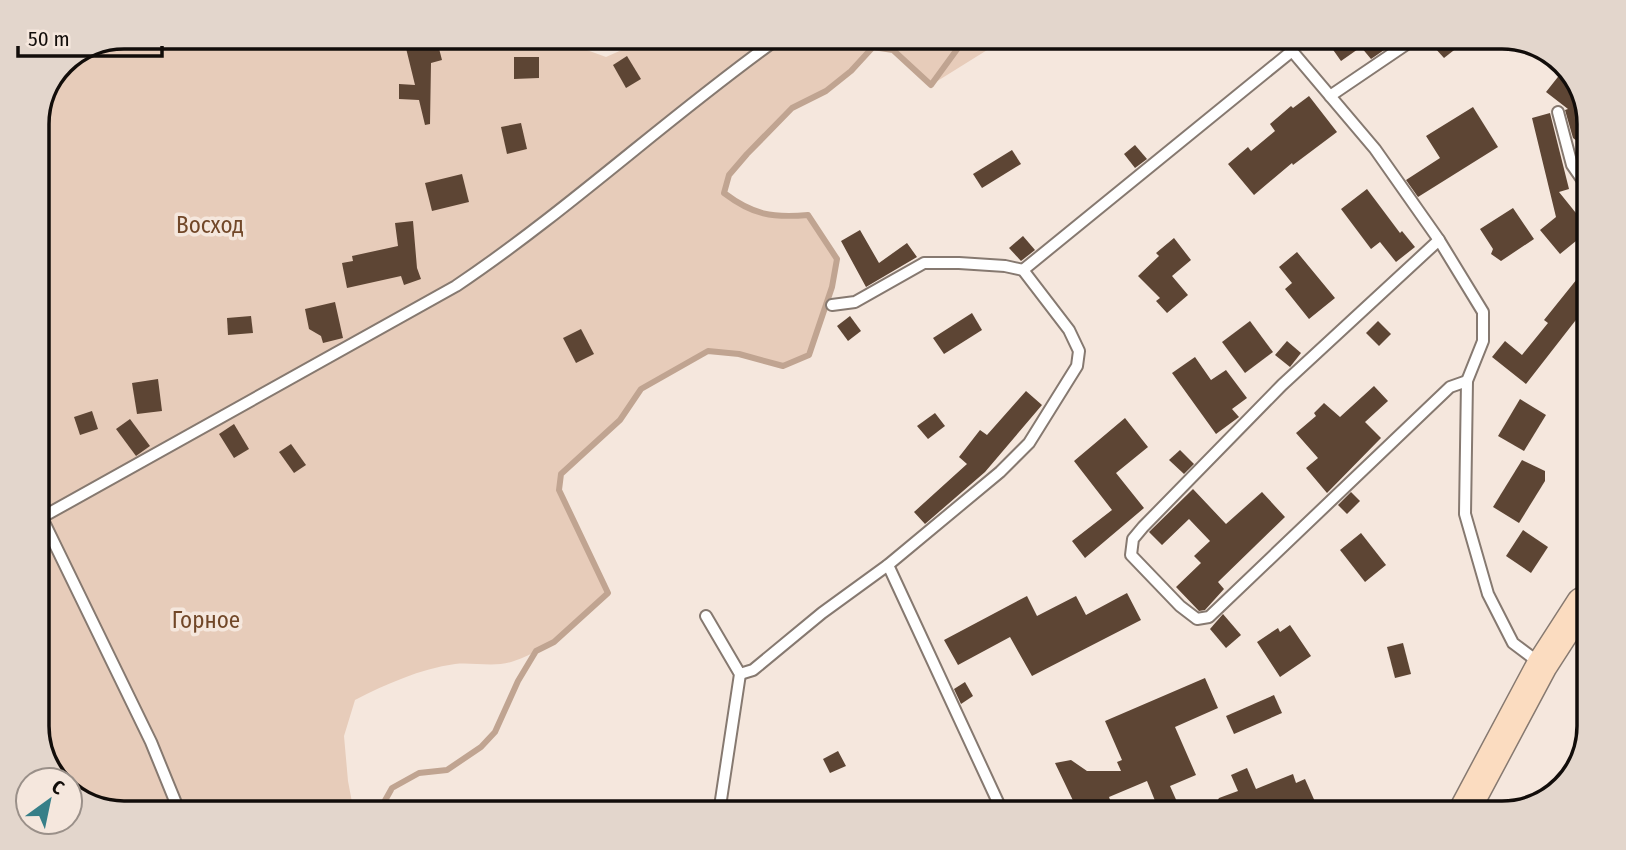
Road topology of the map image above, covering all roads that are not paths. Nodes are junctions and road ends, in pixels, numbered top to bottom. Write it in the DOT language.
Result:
graph roads {
  1 [pos="763,49"];
  2 [pos="1400,49"];
  3 [pos="1292,51"];
  4 [pos="1330,96"];
  5 [pos="1558,112"];
  6 [pos="1577,173"];
  7 [pos="1439,240"];
  8 [pos="1023,270"];
  9 [pos="832,305"];
  10 [pos="1467,381"];
  11 [pos="49,514"];
  12 [pos="49,537"];
  13 [pos="888,565"];
  14 [pos="1577,611"];
  15 [pos="706,616"];
  16 [pos="1542,665"];
  17 [pos="740,674"];
  18 [pos="175,801"];
  19 [pos="721,801"];
  20 [pos="997,801"];
  21 [pos="1469,801"];
  1 -- 11 [label="lane"];
  2 -- 4 [label="lane"];
  3 -- 4 [label="lane"];
  3 -- 8 [label="lane"];
  4 -- 7 [label="lane"];
  5 -- 6 [label="lane"];
  7 -- 10 [label="lane"];
  7 -- 10 [label="lane"];
  8 -- 9 [label="lane"];
  8 -- 13 [label="lane"];
  10 -- 16 [label="lane"];
  12 -- 18 [label="lane"];
  13 -- 17 [label="lane"];
  13 -- 20 [label="lane"];
  14 -- 16 [label="main road"];
  15 -- 17 [label="lane"];
  16 -- 21 [label="main road"];
  17 -- 19 [label="lane"];
}
